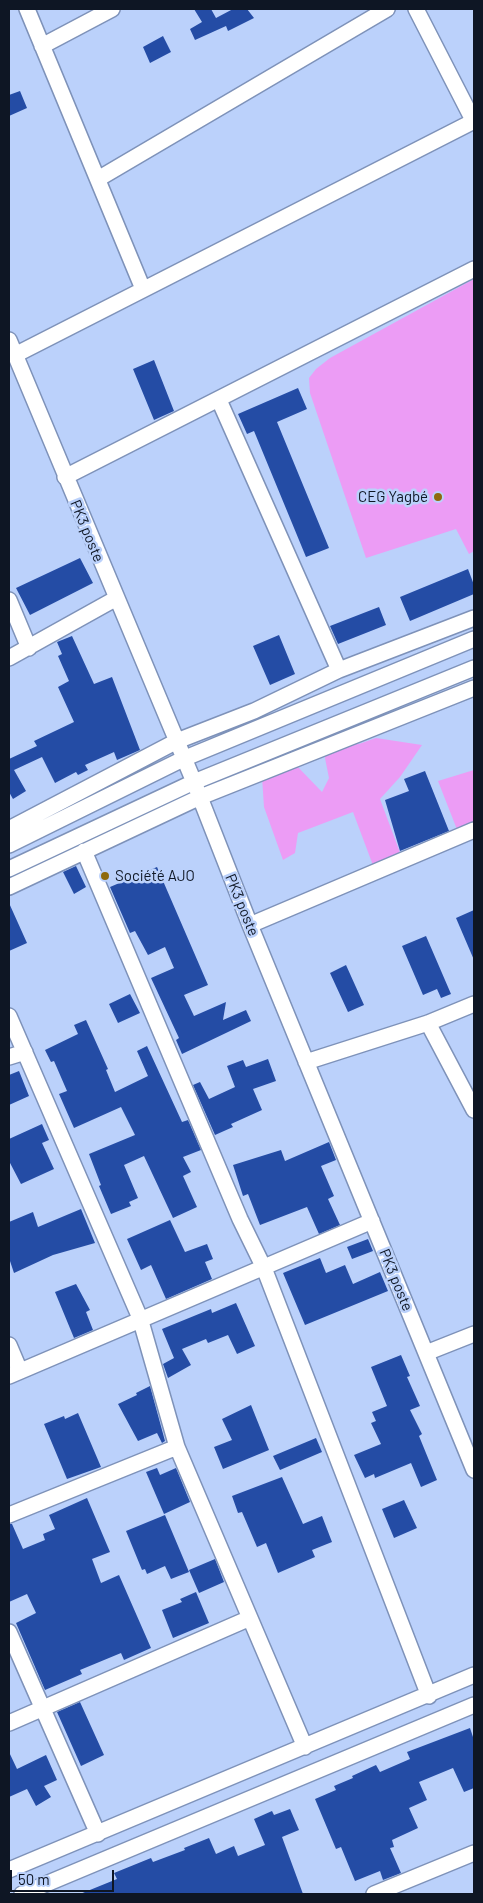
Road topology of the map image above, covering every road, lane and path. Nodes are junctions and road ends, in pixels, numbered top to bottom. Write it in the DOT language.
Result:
graph roads {
  1 [pos="27,9"];
  2 [pos="112,9"];
  3 [pos="387,9"];
  4 [pos="416,9"];
  5 [pos="42,46"];
  6 [pos="474,121"];
  7 [pos="98,179"];
  8 [pos="474,269"];
  9 [pos="143,289"];
  10 [pos="9,340"];
  11 [pos="15,355"];
  12 [pos="218,400"];
  13 [pos="65,477"];
  14 [pos="115,599"];
  15 [pos="9,600"];
  16 [pos="474,618"];
  17 [pos="474,639"];
  18 [pos="29,648"];
  19 [pos="9,658"];
  20 [pos="474,668"];
  21 [pos="339,670"];
  22 [pos="474,688"];
  23 [pos="176,741"];
  24 [pos="183,759"];
  25 [pos="194,782"];
  26 [pos="198,798"];
  27 [pos="9,829"];
  28 [pos="474,830"];
  29 [pos="9,845"];
  30 [pos="84,851"];
  31 [pos="9,869"];
  32 [pos="9,887"];
  33 [pos="250,925"];
  34 [pos="474,1004"];
  35 [pos="9,1016"];
  36 [pos="428,1023"];
  37 [pos="25,1052"];
  38 [pos="9,1057"];
  39 [pos="306,1062"];
  40 [pos="474,1110"];
  41 [pos="372,1221"];
  42 [pos="264,1268"];
  43 [pos="140,1318"];
  44 [pos="474,1334"];
  45 [pos="9,1345"];
  46 [pos="426,1353"];
  47 [pos="14,1374"];
  48 [pos="177,1447"];
  49 [pos="474,1470"];
  50 [pos="9,1515"];
  51 [pos="250,1618"];
  52 [pos="9,1632"];
  53 [pos="474,1675"];
  54 [pos="428,1696"];
  55 [pos="474,1706"];
  56 [pos="42,1709"];
  57 [pos="9,1722"];
  58 [pos="305,1747"];
  59 [pos="98,1834"];
  60 [pos="474,1853"];
  61 [pos="9,1870"];
  62 [pos="22,1894"];
  63 [pos="374,1894"];
  1 -- 5 [label="street"];
  2 -- 5 [label="street"];
  3 -- 7 [label="street"];
  4 -- 6 [label="street"];
  5 -- 7 [label="street"];
  6 -- 9 [label="street"];
  7 -- 9 [label="street"];
  8 -- 12 [label="street"];
  9 -- 11 [label="street"];
  10 -- 11 [label="street, PK3 poste"];
  11 -- 13 [label="street, PK3 poste"];
  12 -- 13 [label="street"];
  12 -- 21 [label="street"];
  13 -- 14 [label="street, PK3 poste"];
  14 -- 18 [label="street"];
  14 -- 23 [label="street, PK3 poste"];
  15 -- 18 [label="street"];
  16 -- 21 [label="street"];
  17 -- 24 [label="street"];
  18 -- 19 [label="street"];
  20 -- 25 [label="street"];
  21 -- 23 [label="street"];
  22 -- 26 [label="street"];
  23 -- 24 [label="street, PK3 poste"];
  23 -- 27 [label="street"];
  24 -- 25 [label="street, PK3 poste"];
  24 -- 29 [label="street"];
  25 -- 26 [label="street, PK3 poste"];
  25 -- 31 [label="street"];
  26 -- 30 [label="street"];
  26 -- 33 [label="street, PK3 poste"];
  28 -- 33 [label="street"];
  30 -- 32 [label="street"];
  30 -- 42 [label="street"];
  33 -- 39 [label="street, PK3 poste"];
  34 -- 36 [label="street"];
  35 -- 37 [label="street"];
  36 -- 39 [label="street"];
  36 -- 40 [label="street"];
  37 -- 38 [label="street"];
  37 -- 43 [label="street"];
  39 -- 41 [label="street, PK3 poste"];
  41 -- 42 [label="street"];
  41 -- 46 [label="street, PK3 poste"];
  42 -- 43 [label="street"];
  42 -- 54 [label="street"];
  43 -- 47 [label="street"];
  43 -- 48 [label="street"];
  44 -- 46 [label="street"];
  45 -- 47 [label="street"];
  46 -- 49 [label="street, PK3 poste"];
  48 -- 50 [label="street"];
  48 -- 51 [label="street"];
  51 -- 56 [label="street"];
  51 -- 58 [label="street"];
  52 -- 56 [label="street"];
  53 -- 54 [label="street"];
  54 -- 58 [label="street"];
  55 -- 62 [label="street"];
  56 -- 57 [label="street"];
  56 -- 59 [label="street"];
  58 -- 59 [label="street"];
  59 -- 61 [label="street"];
  60 -- 63 [label="street"];
}
